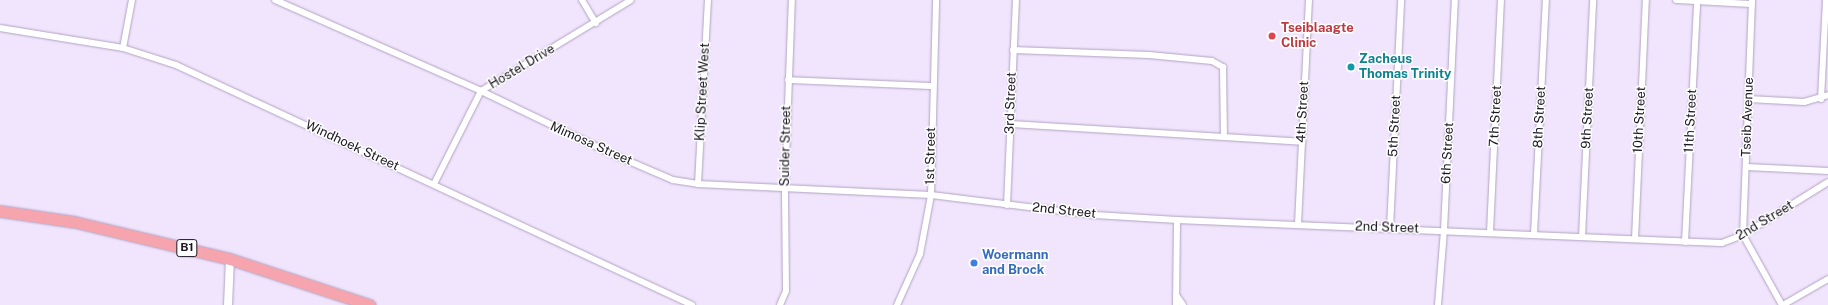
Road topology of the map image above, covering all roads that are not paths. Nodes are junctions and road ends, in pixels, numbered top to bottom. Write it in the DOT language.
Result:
graph roads {
  1 [pos="132,0"];
  2 [pos="275,0"];
  3 [pos="582,0"];
  4 [pos="631,0"];
  5 [pos="708,0"];
  6 [pos="792,0"];
  7 [pos="936,0"];
  8 [pos="1016,0"];
  9 [pos="1309,0"];
  10 [pos="1401,0"];
  11 [pos="1455,0"];
  12 [pos="1501,0"];
  13 [pos="1546,0"];
  14 [pos="1593,0"];
  15 [pos="1646,0"];
  16 [pos="1676,0"];
  17 [pos="1827,0"];
  18 [pos="1697,1"];
  19 [pos="1752,2"];
  20 [pos="596,23"];
  21 [pos="0,28"];
  22 [pos="123,48"];
  23 [pos="1013,50"];
  24 [pos="788,80"];
  25 [pos="933,86"];
  26 [pos="481,91"];
  27 [pos="1828,95"];
  28 [pos="1749,99"];
  29 [pos="1821,99"];
  30 [pos="1010,124"];
  31 [pos="1224,137"];
  32 [pos="1302,142"];
  33 [pos="1746,167"];
  34 [pos="1828,171"];
  35 [pos="1828,182"];
  36 [pos="434,184"];
  37 [pos="698,184"];
  38 [pos="785,187"];
  39 [pos="930,195"];
  40 [pos="1007,205"];
  41 [pos="0,211"];
  42 [pos="0,216"];
  43 [pos="1177,220"];
  44 [pos="1298,224"];
  45 [pos="1390,228"];
  46 [pos="1444,230"];
  47 [pos="1490,232"];
  48 [pos="1534,234"];
  49 [pos="1744,235"];
  50 [pos="1582,237"];
  51 [pos="1635,239"];
  52 [pos="1684,242"];
  53 [pos="230,263"];
  54 [pos="1828,279"];
  55 [pos="1176,294"];
  56 [pos="228,305"];
  57 [pos="356,305"];
  58 [pos="370,305"];
  59 [pos="692,305"];
  60 [pos="780,305"];
  61 [pos="896,305"];
  62 [pos="1176,305"];
  63 [pos="1183,305"];
  64 [pos="1438,305"];
  65 [pos="1783,305"];
  1 -- 22 [label="street"];
  2 -- 26 [label="street, Mimosa Street"];
  3 -- 20 [label="street"];
  4 -- 20 [label="street, Hostel Drive"];
  5 -- 37 [label="street, Klip Street West"];
  6 -- 24 [label="street, Suider Street"];
  7 -- 25 [label="street, 1st Street"];
  8 -- 23 [label="street, 3rd Street"];
  9 -- 32 [label="street, 4th Street"];
  10 -- 45 [label="street, 5th Street"];
  11 -- 46 [label="street, 6th Street"];
  12 -- 47 [label="street, 7th Street"];
  13 -- 48 [label="street, 8th Street"];
  14 -- 50 [label="street, 9th Street"];
  15 -- 51 [label="street, 10th Street"];
  16 -- 18 [label="street"];
  17 -- 29 [label="street"];
  18 -- 19 [label="street"];
  18 -- 52 [label="street, 11th Street"];
  19 -- 28 [label="street, Tseib Avenue"];
  20 -- 26 [label="street, Hostel Drive"];
  21 -- 22 [label="street, Windhoek Street"];
  22 -- 36 [label="street, Windhoek Street"];
  23 -- 30 [label="street, 3rd Street"];
  23 -- 31 [label="street"];
  24 -- 25 [label="street"];
  24 -- 38 [label="street, Suider Street"];
  25 -- 39 [label="street, 1st Street"];
  26 -- 36 [label="street, Hostel Drive"];
  26 -- 37 [label="street, Mimosa Street"];
  27 -- 29 [label="street"];
  28 -- 29 [label="street"];
  28 -- 33 [label="street, Tseib Avenue"];
  30 -- 31 [label="street"];
  30 -- 40 [label="street, 3rd Street"];
  31 -- 32 [label="street"];
  32 -- 44 [label="street, 4th Street"];
  33 -- 34 [label="street"];
  33 -- 49 [label="street, Tseib Avenue"];
  35 -- 49 [label="street, 2nd Street"];
  36 -- 59 [label="street, Windhoek Street"];
  37 -- 38 [label="street, Mimosa Street"];
  38 -- 39 [label="street, Mimosa Street"];
  38 -- 60 [label="street, Suider Street"];
  39 -- 40 [label="street, 2nd Street"];
  39 -- 61 [label="street, 1st Street"];
  40 -- 43 [label="street, 2nd Street"];
  41 -- 53 [label="highway, B1"];
  42 -- 53 [label="highway, B1"];
  43 -- 44 [label="street, 2nd Street"];
  43 -- 55 [label="street"];
  44 -- 45 [label="street, 2nd Street"];
  45 -- 46 [label="street, 2nd Street"];
  46 -- 47 [label="street, 2nd Street"];
  46 -- 64 [label="street, 6th Street"];
  47 -- 48 [label="street, 2nd Street"];
  48 -- 50 [label="street, 2nd Street"];
  49 -- 52 [label="street, 2nd Street"];
  49 -- 65 [label="street"];
  50 -- 51 [label="street, 2nd Street"];
  51 -- 52 [label="street, 2nd Street"];
  53 -- 56 [label="main road"];
  53 -- 57 [label="highway, B1"];
  53 -- 58 [label="highway, B1"];
  54 -- 65 [label="street"];
  55 -- 62 [label="street"];
  55 -- 63 [label="street"];
}
